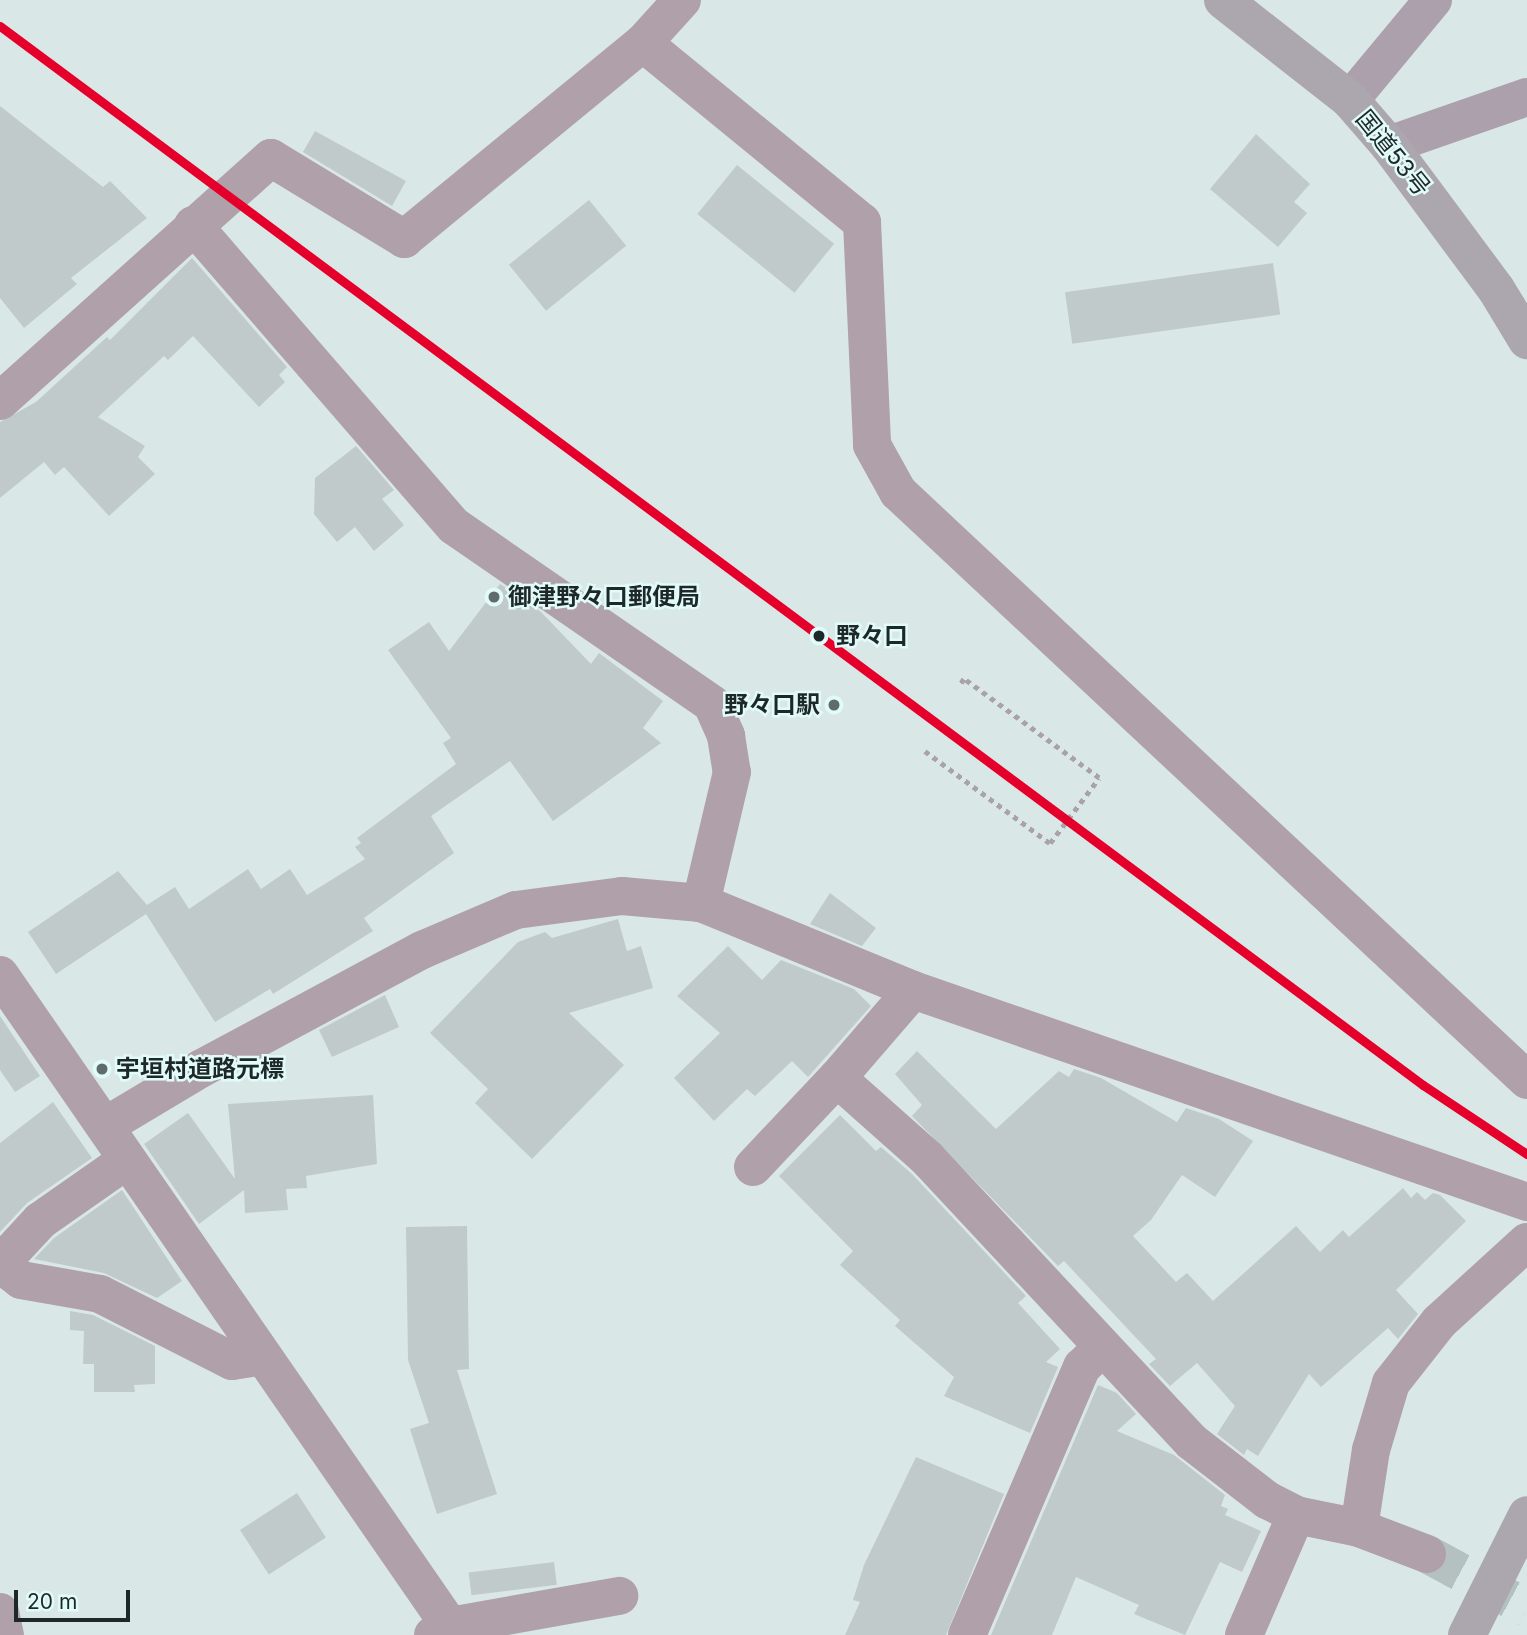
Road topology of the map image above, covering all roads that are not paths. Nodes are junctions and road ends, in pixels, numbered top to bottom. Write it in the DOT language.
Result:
graph roads {
  1 [pos="682,0"];
  2 [pos="1223,0"];
  3 [pos="1433,0"];
  4 [pos="643,43"];
  5 [pos="1527,97"];
  6 [pos="1350,100"];
  7 [pos="1389,145"];
  8 [pos="193,225"];
  9 [pos="1527,340"];
  10 [pos="0,401"];
  11 [pos="701,903"];
  12 [pos="0,975"];
  13 [pos="913,990"];
  14 [pos="837,1079"];
  15 [pos="1527,1080"];
  16 [pos="105,1126"];
  17 [pos="127,1160"];
  18 [pos="754,1167"];
  19 [pos="1527,1202"];
  20 [pos="1527,1242"];
  21 [pos="1102,1348"];
  22 [pos="262,1356"];
  23 [pos="1296,1515"];
  24 [pos="1527,1515"];
  25 [pos="1359,1528"];
  26 [pos="1427,1554"];
  27 [pos="619,1596"];
  28 [pos="0,1612"];
  29 [pos="446,1632"];
  30 [pos="5,1635"];
  31 [pos="967,1635"];
  32 [pos="1244,1635"];
  33 [pos="1467,1635"];
  1 -- 4 [label="street"];
  2 -- 6 [label="highway, 国道53号"];
  3 -- 6 [label="main road"];
  4 -- 8 [label="street"];
  4 -- 15 [label="street"];
  5 -- 7 [label="main road"];
  6 -- 7 [label="highway, 国道53号"];
  7 -- 9 [label="highway, 国道53号"];
  8 -- 10 [label="street"];
  8 -- 11 [label="street"];
  11 -- 13 [label="street"];
  11 -- 16 [label="street"];
  12 -- 16 [label="street"];
  13 -- 14 [label="street"];
  13 -- 19 [label="street"];
  14 -- 18 [label="street"];
  14 -- 21 [label="street"];
  16 -- 17 [label="street"];
  17 -- 22 [label="street"];
  17 -- 22 [label="street"];
  20 -- 25 [label="street"];
  21 -- 23 [label="street"];
  21 -- 31 [label="street"];
  22 -- 29 [label="street"];
  23 -- 25 [label="street"];
  23 -- 32 [label="street"];
  24 -- 33 [label="highway"];
  25 -- 26 [label="street"];
  27 -- 29 [label="street"];
  28 -- 30 [label="street"];
}
